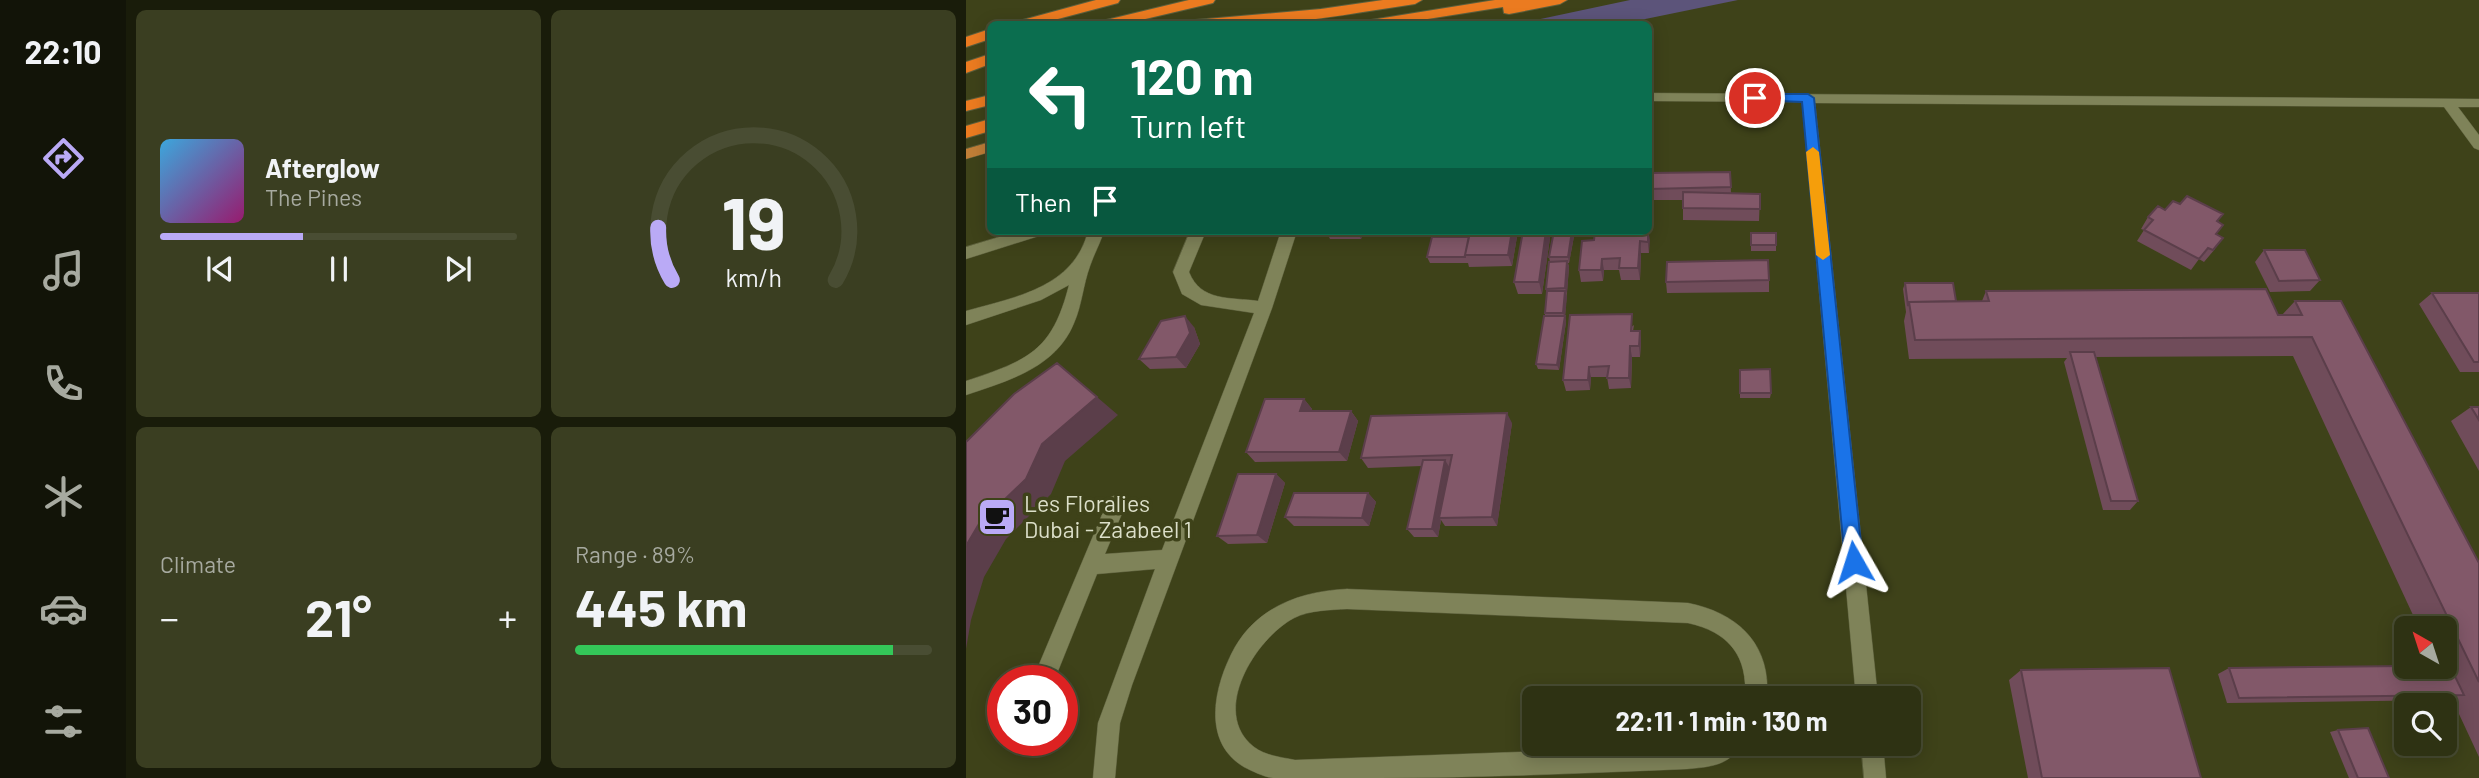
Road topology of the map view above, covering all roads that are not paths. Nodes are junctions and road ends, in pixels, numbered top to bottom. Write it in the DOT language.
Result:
graph roads {
  1 [pos="1113,0"];
  2 [pos="1147,0"];
  3 [pos="1208,0"];
  4 [pos="1415,0"];
  5 [pos="1523,0"];
  6 [pos="1560,0"];
  7 [pos="1062,13"];
  8 [pos="1034,21"];
  9 [pos="1120,21"];
  10 [pos="1235,21"];
  11 [pos="1390,21"];
  12 [pos="1453,21"];
  13 [pos="966,28"];
  14 [pos="987,29"];
  15 [pos="987,35"];
  16 [pos="966,42"];
  17 [pos="987,61"];
  18 [pos="966,68"];
  19 [pos="1652,97"];
  20 [pos="1808,98"];
  21 [pos="987,101"];
  22 [pos="2448,103"];
  23 [pos="2479,103"];
  24 [pos="966,106"];
  25 [pos="987,126"];
  26 [pos="966,132"];
  27 [pos="2479,145"];
  28 [pos="987,148"];
  29 [pos="966,154"];
  30 [pos="1024,235"];
  31 [pos="1095,235"];
  32 [pos="1196,235"];
  33 [pos="1288,235"];
  34 [pos="966,253"];
  35 [pos="1083,263"];
  36 [pos="1264,308"];
  37 [pos="966,318"];
  38 [pos="966,388"];
  39 [pos="1116,504"];
  40 [pos="1168,559"];
  41 [pos="1091,565"];
  42 [pos="1050,665"];
  43 [pos="1758,686"];
  44 [pos="1866,686"];
  45 [pos="1705,756"];
  46 [pos="1873,756"];
  47 [pos="1542,770"];
  48 [pos="1104,778"];
  49 [pos="1875,778"];
  1 -- 7 [label="highway"];
  2 -- 7 [label="highway"];
  3 -- 9 [label="highway"];
  4 -- 10 [label="highway"];
  5 -- 11 [label="highway"];
  6 -- 12 [label="highway"];
  7 -- 8 [label="highway"];
  13 -- 14 [label="highway"];
  15 -- 16 [label="highway"];
  17 -- 18 [label="highway"];
  19 -- 20 [label="street"];
  20 -- 22 [label="street"];
  20 -- 44 [label="street"];
  21 -- 24 [label="highway"];
  22 -- 23 [label="street"];
  22 -- 27 [label="street"];
  25 -- 26 [label="highway"];
  28 -- 29 [label="main road"];
  30 -- 34 [label="street"];
  31 -- 35 [label="street"];
  32 -- 36 [label="street"];
  33 -- 36 [label="street"];
  35 -- 37 [label="street"];
  35 -- 38 [label="street"];
  36 -- 40 [label="street"];
  39 -- 41 [label="street"];
  40 -- 41 [label="street"];
  40 -- 48 [label="street"];
  41 -- 42 [label="street"];
  43 -- 47 [label="street"];
  45 -- 47 [label="street"];
  46 -- 49 [label="street"];
}
